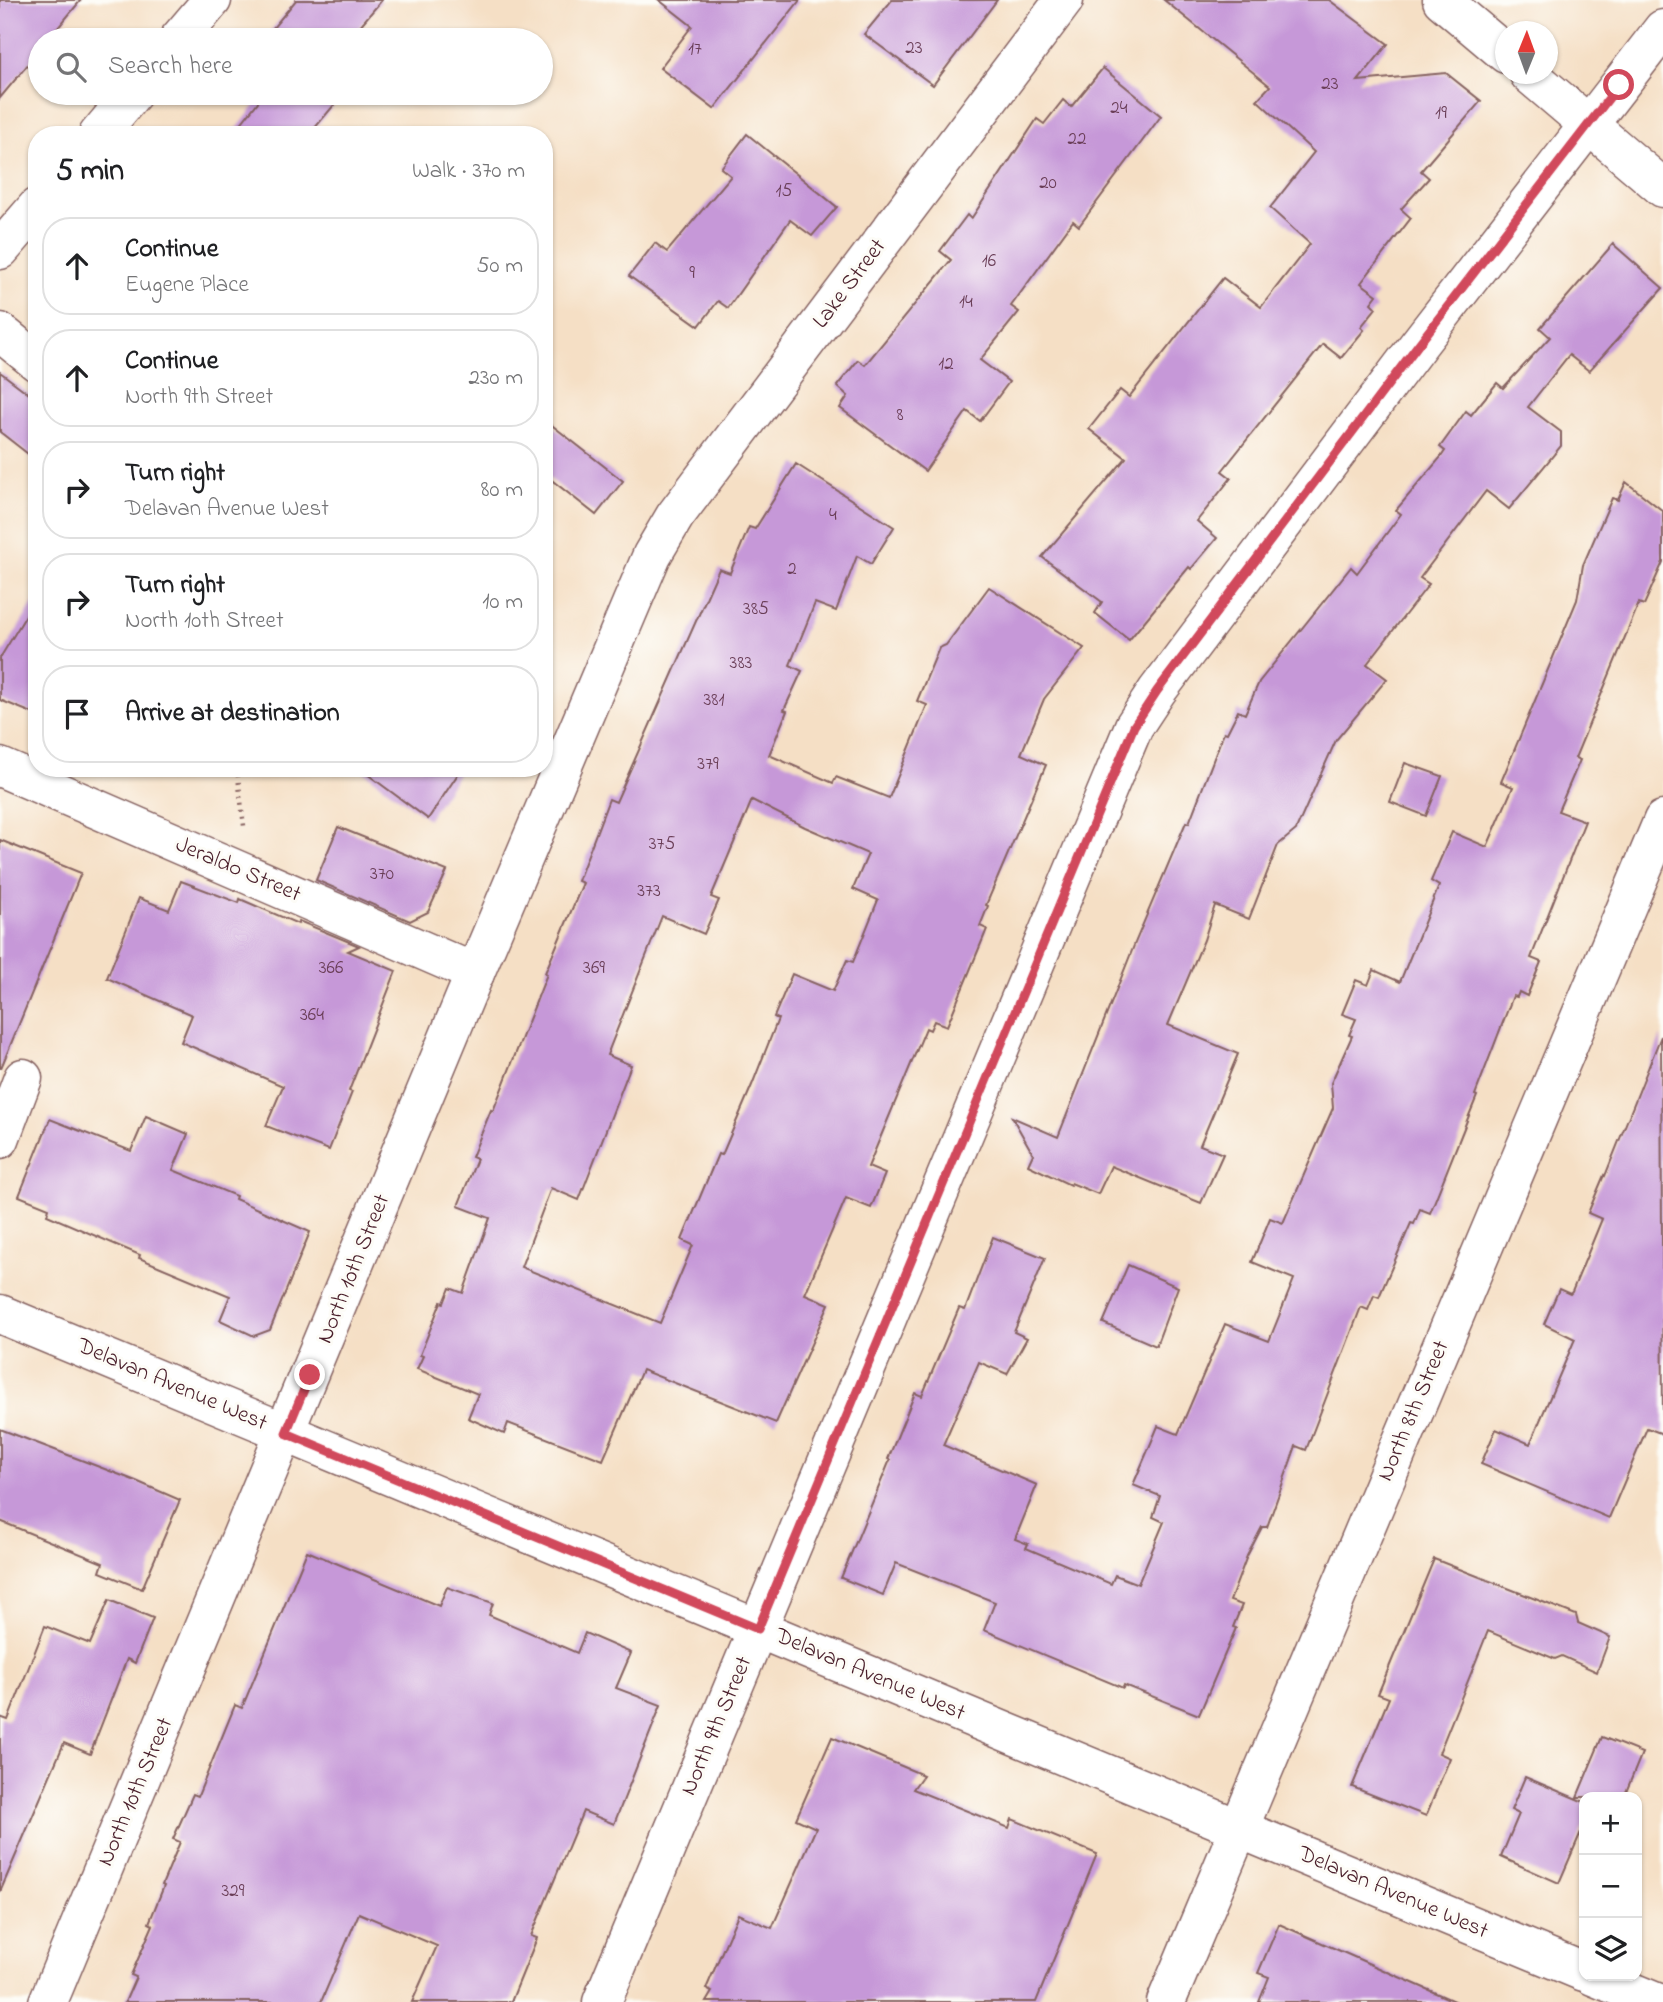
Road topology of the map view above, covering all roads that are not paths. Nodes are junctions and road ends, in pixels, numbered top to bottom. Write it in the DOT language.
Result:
graph roads {
  1 [pos="212,0"];
  2 [pos="1064,0"];
  3 [pos="1442,0"];
  4 [pos="188,28"];
  5 [pos="1663,29"];
  6 [pos="1495,45"];
  7 [pos="1541,84"];
  8 [pos="123,105"];
  9 [pos="1588,125"];
  10 [pos="106,126"];
  11 [pos="1663,188"];
  12 [pos="28,217"];
  13 [pos="0,250"];
  14 [pos="0,332"];
  15 [pos="28,355"];
  16 [pos="644,574"];
  17 [pos="0,767"];
  18 [pos="1663,820"];
  19 [pos="475,973"];
  20 [pos="23,1079"];
  21 [pos="0,1139"];
  22 [pos="0,1314"];
  23 [pos="286,1433"];
  24 [pos="758,1629"];
  25 [pos="1237,1828"];
  26 [pos="1579,1970"];
  27 [pos="1604,1981"];
  28 [pos="48,2002"];
  29 [pos="602,2002"];
  30 [pos="1166,2002"];
  31 [pos="1656,2002"];
  1 -- 4 [label="street"];
  2 -- 16 [label="street, Lake Street"];
  3 -- 6 [label="street"];
  5 -- 9 [label="street, North 9th Street"];
  7 -- 9 [label="street"];
  8 -- 10 [label="street"];
  9 -- 11 [label="street"];
  9 -- 24 [label="street, North 9th Street"];
  12 -- 13 [label="street"];
  14 -- 15 [label="street"];
  16 -- 19 [label="street, North 10th Street"];
  17 -- 19 [label="street, Jeraldo Street"];
  18 -- 25 [label="street, North 8th Street"];
  19 -- 23 [label="street, North 10th Street"];
  20 -- 21 [label="street"];
  22 -- 23 [label="street, Delavan Avenue West"];
  23 -- 24 [label="street, Delavan Avenue West"];
  23 -- 28 [label="street, North 10th Street"];
  24 -- 25 [label="street, Delavan Avenue West"];
  24 -- 29 [label="street, North 9th Street"];
  25 -- 26 [label="street, Delavan Avenue West"];
  25 -- 30 [label="street, North 8th Street"];
  27 -- 31 [label="street"];
}
